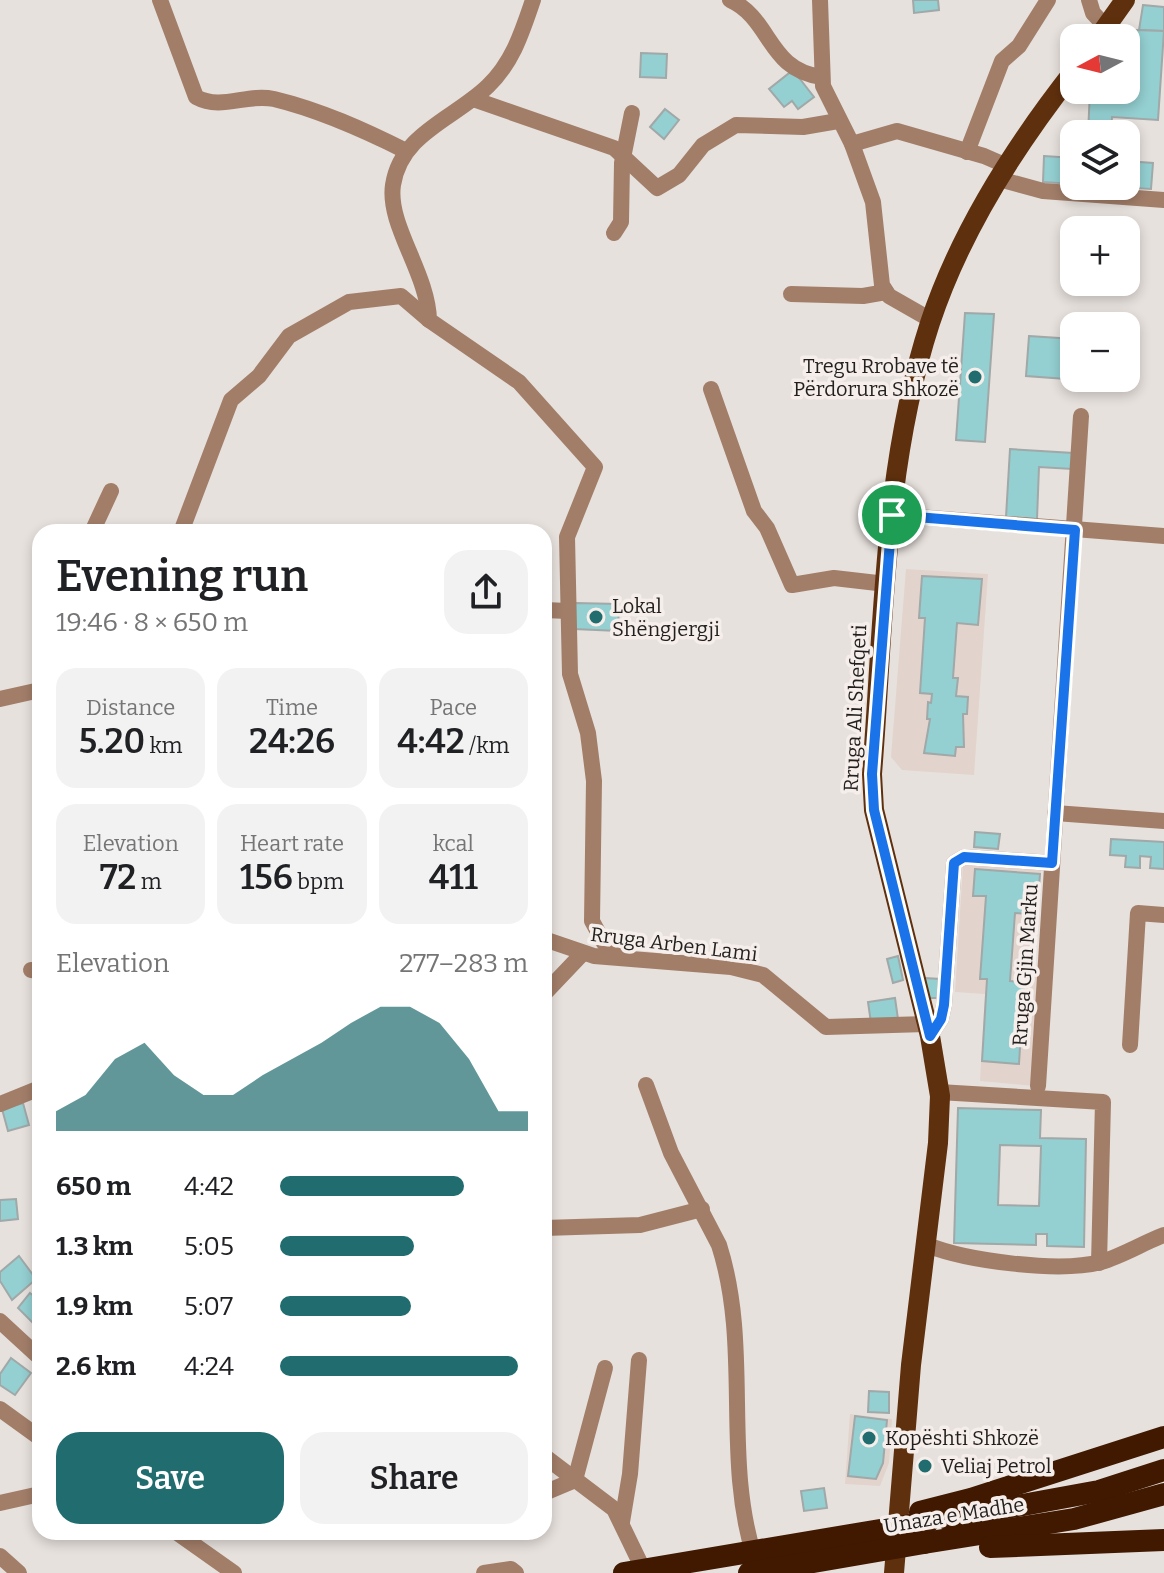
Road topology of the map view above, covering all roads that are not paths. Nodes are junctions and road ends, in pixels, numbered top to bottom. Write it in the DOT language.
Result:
graph roads {
  1 [pos="160,0"];
  2 [pos="533,0"];
  3 [pos="730,0"];
  4 [pos="820,0"];
  5 [pos="1048,0"];
  6 [pos="1089,0"];
  7 [pos="1125,0"];
  8 [pos="1098,24"];
  9 [pos="1108,24"];
  10 [pos="822,77"];
  11 [pos="1060,91"];
  12 [pos="473,99"];
  13 [pos="632,113"];
  14 [pos="838,121"];
  15 [pos="852,144"];
  16 [pos="406,151"];
  17 [pos="967,152"];
  18 [pos="623,154"];
  19 [pos="1003,172"];
  20 [pos="1164,188"];
  21 [pos="1164,200"];
  22 [pos="614,233"];
  23 [pos="886,292"];
  24 [pos="791,294"];
  25 [pos="429,320"];
  26 [pos="931,320"];
  27 [pos="711,389"];
  28 [pos="1081,416"];
  29 [pos="111,491"];
  30 [pos="892,515"];
  31 [pos="96,524"];
  32 [pos="184,524"];
  33 [pos="1075,530"];
  34 [pos="1164,536"];
  35 [pos="886,584"];
  36 [pos="552,610"];
  37 [pos="568,611"];
  38 [pos="32,692"];
  39 [pos="0,699"];
  40 [pos="1055,813"];
  41 [pos="1164,821"];
  42 [pos="1052,863"];
  43 [pos="1164,915"];
  44 [pos="552,942"];
  45 [pos="583,953"];
  46 [pos="627,958"];
  47 [pos="552,986"];
  48 [pos="928,1030"];
  49 [pos="1130,1045"];
  50 [pos="646,1085"];
  51 [pos="1038,1086"];
  52 [pos="32,1091"];
  53 [pos="939,1092"];
  54 [pos="0,1104"];
  55 [pos="702,1209"];
  56 [pos="552,1228"];
  57 [pos="1164,1235"];
  58 [pos="927,1245"];
  59 [pos="1099,1263"];
  60 [pos="0,1321"];
  61 [pos="32,1351"];
  62 [pos="639,1360"];
  63 [pos="605,1368"];
  64 [pos="0,1409"];
  65 [pos="32,1432"];
  66 [pos="1164,1437"];
  67 [pos="552,1462"];
  68 [pos="1164,1470"];
  69 [pos="575,1480"];
  70 [pos="552,1490"];
  71 [pos="1164,1494"];
  72 [pos="32,1496"];
  73 [pos="0,1503"];
  74 [pos="622,1522"];
  75 [pos="924,1533"];
  76 [pos="191,1540"];
  77 [pos="1164,1540"];
  78 [pos="0,1556"];
  79 [pos="19,1573"];
  80 [pos="234,1573"];
  81 [pos="484,1573"];
  82 [pos="516,1573"];
  83 [pos="624,1573"];
  84 [pos="645,1573"];
  85 [pos="749,1573"];
  86 [pos="759,1573"];
  87 [pos="806,1573"];
  88 [pos="894,1573"];
  1 -- 16 [label="street"];
  2 -- 12 [label="street"];
  3 -- 10 [label="street"];
  4 -- 10 [label="street"];
  5 -- 17 [label="street"];
  6 -- 8 [label="street"];
  7 -- 9 [label="main road"];
  10 -- 14 [label="street"];
  11 -- 19 [label="main road, Rruga Ali Shefqeti"];
  12 -- 16 [label="street"];
  12 -- 18 [label="street"];
  13 -- 18 [label="street"];
  14 -- 15 [label="street"];
  14 -- 18 [label="street"];
  15 -- 17 [label="street"];
  15 -- 23 [label="street"];
  16 -- 25 [label="street"];
  17 -- 19 [label="street"];
  18 -- 22 [label="street"];
  19 -- 21 [label="street"];
  19 -- 26 [label="main road, Rruga Ali Shefqeti"];
  20 -- 21 [label="street"];
  23 -- 24 [label="street"];
  23 -- 26 [label="street"];
  25 -- 32 [label="street"];
  25 -- 37 [label="street"];
  26 -- 30 [label="main road, Rruga Ali Shefqeti"];
  27 -- 35 [label="street"];
  28 -- 33 [label="street, Rruga Gjin Marku"];
  29 -- 31 [label="street"];
  30 -- 33 [label="street"];
  30 -- 35 [label="main road, Rruga Ali Shefqeti"];
  33 -- 34 [label="street"];
  33 -- 40 [label="street, Rruga Gjin Marku"];
  35 -- 48 [label="main road, Rruga Ali Shefqeti"];
  36 -- 37 [label="street"];
  37 -- 46 [label="street"];
  38 -- 39 [label="street"];
  40 -- 41 [label="street"];
  40 -- 42 [label="street, Rruga Gjin Marku"];
  42 -- 48 [label="street"];
  42 -- 51 [label="street, Rruga Gjin Marku"];
  43 -- 49 [label="street"];
  44 -- 45 [label="street, Rruga Arben Lami"];
  45 -- 46 [label="street, Rruga Arben Lami"];
  45 -- 47 [label="street"];
  46 -- 48 [label="street, Rruga Arben Lami"];
  48 -- 53 [label="main road, Rruga Ali Shefqeti"];
  50 -- 55 [label="street"];
  52 -- 54 [label="street"];
  53 -- 58 [label="main road, Rruga Ali Shefqeti"];
  53 -- 59 [label="street"];
  55 -- 56 [label="street"];
  55 -- 86 [label="street"];
  57 -- 59 [label="street"];
  58 -- 59 [label="street"];
  58 -- 88 [label="main road, Rruga Ali Shefqeti"];
  60 -- 61 [label="street"];
  62 -- 74 [label="street"];
  63 -- 69 [label="street"];
  64 -- 65 [label="street"];
  66 -- 75 [label="highway"];
  67 -- 69 [label="street"];
  68 -- 75 [label="highway"];
  69 -- 70 [label="street"];
  69 -- 74 [label="street"];
  71 -- 75 [label="highway, Unaza e Madhe"];
  72 -- 73 [label="street"];
  74 -- 84 [label="street"];
  75 -- 77 [label="highway"];
  75 -- 83 [label="highway, Unaza e Madhe, bridge"];
  75 -- 85 [label="highway, Unaza e Madhe, bridge"];
  75 -- 87 [label="highway"];
  76 -- 80 [label="street"];
  78 -- 79 [label="street"];
  81 -- 82 [label="street"];
}
